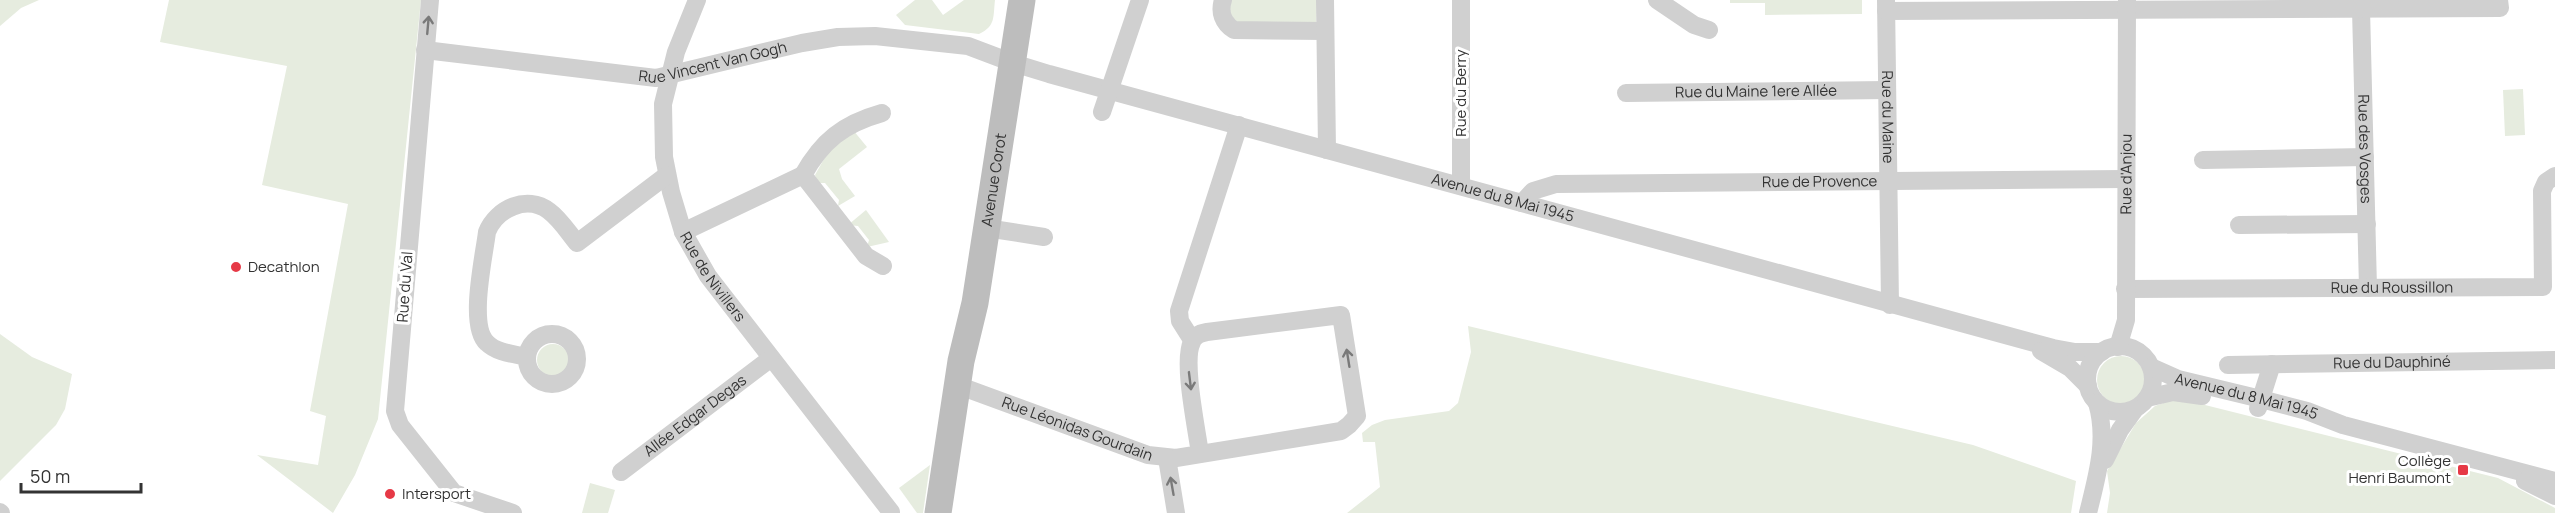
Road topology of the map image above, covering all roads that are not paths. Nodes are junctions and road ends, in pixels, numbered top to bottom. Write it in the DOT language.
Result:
graph roads {
  1 [pos="430,0"];
  2 [pos="697,0"];
  3 [pos="1006,0"];
  4 [pos="1022,0"];
  5 [pos="1140,0"];
  6 [pos="1223,0"];
  7 [pos="1325,0"];
  8 [pos="1461,0"];
  9 [pos="1657,0"];
  10 [pos="2499,0"];
  11 [pos="2127,5"];
  12 [pos="1886,6"];
  13 [pos="2361,9"];
  14 [pos="1708,30"];
  15 [pos="1325,31"];
  16 [pos="425,50"];
  17 [pos="1005,60"];
  18 [pos="669,77"];
  19 [pos="1108,90"];
  20 [pos="1887,90"];
  21 [pos="1626,93"];
  22 [pos="1102,112"];
  23 [pos="882,114"];
  24 [pos="1239,125"];
  25 [pos="1327,150"];
  26 [pos="2365,157"];
  27 [pos="2204,160"];
  28 [pos="667,175"];
  29 [pos="803,176"];
  30 [pos="2555,176"];
  31 [pos="2125,179"];
  32 [pos="1888,181"];
  33 [pos="1461,186"];
  34 [pos="1522,203"];
  35 [pos="2367,224"];
  36 [pos="2239,225"];
  37 [pos="986,228"];
  38 [pos="683,232"];
  39 [pos="1044,237"];
  40 [pos="883,266"];
  41 [pos="2368,288"];
  42 [pos="2125,289"];
  43 [pos="1890,304"];
  44 [pos="2007,336"];
  45 [pos="1192,340"];
  46 [pos="2110,349"];
  47 [pos="527,357"];
  48 [pos="770,359"];
  49 [pos="2555,360"];
  50 [pos="2272,364"];
  51 [pos="2228,365"];
  52 [pos="2151,367"];
  53 [pos="959,373"];
  54 [pos="2088,386"];
  55 [pos="2097,403"];
  56 [pos="2141,404"];
  57 [pos="2259,404"];
  58 [pos="1200,454"];
  59 [pos="1167,458"];
  60 [pos="2497,467"];
  61 [pos="621,472"];
  62 [pos="2096,481"];
  63 [pos="2555,481"];
  64 [pos="2555,496"];
  65 [pos="891,512"];
  66 [pos="513,513"];
  67 [pos="938,513"];
  68 [pos="1176,513"];
  69 [pos="2088,513"];
  16 -- 1 [label="street, Rue du Val, one-way"];
  2 -- 18 [label="street, Rue de Nivillers"];
  3 -- 17 [label="street, Avenue Corot"];
  4 -- 17 [label="street, Avenue Corot"];
  5 -- 19 [label="street"];
  6 -- 15 [label="street"];
  7 -- 15 [label="street"];
  8 -- 33 [label="street, Rue du Berry"];
  9 -- 14 [label="street"];
  10 -- 13 [label="street"];
  11 -- 12 [label="street"];
  11 -- 13 [label="street"];
  11 -- 31 [label="street, Rue d'Anjou"];
  12 -- 20 [label="street, Rue du Maine"];
  13 -- 26 [label="street, Rue des Vosges"];
  15 -- 25 [label="street"];
  16 -- 18 [label="street, Rue Vincent Van Gogh"];
  16 -- 66 [label="street, Rue du Val"];
  17 -- 18 [label="street, Rue Vincent Van Gogh"];
  17 -- 19 [label="street, Avenue du 8 Mai 1945"];
  17 -- 37 [label="street, Avenue Corot"];
  17 -- 53 [label="street, Avenue Corot"];
  18 -- 28 [label="street, Rue de Nivillers"];
  19 -- 22 [label="street"];
  19 -- 24 [label="street, Avenue du 8 Mai 1945"];
  20 -- 21 [label="street, Rue du Maine 1ere Allée"];
  20 -- 32 [label="street, Rue du Maine"];
  23 -- 29 [label="street"];
  24 -- 25 [label="street, Avenue du 8 Mai 1945"];
  24 -- 45 [label="street"];
  25 -- 33 [label="street, Avenue du 8 Mai 1945"];
  26 -- 27 [label="street"];
  26 -- 35 [label="street, Rue des Vosges"];
  28 -- 38 [label="street, Rue de Nivillers"];
  28 -- 47 [label="street"];
  29 -- 38 [label="street"];
  29 -- 40 [label="street"];
  30 -- 41 [label="street, Rue du Roussillon"];
  31 -- 32 [label="street, Rue de Provence"];
  31 -- 42 [label="street, Rue d'Anjou"];
  32 -- 34 [label="street, Rue de Provence"];
  32 -- 43 [label="street, Rue du Maine"];
  33 -- 34 [label="street, Avenue du 8 Mai 1945"];
  34 -- 43 [label="street, Avenue du 8 Mai 1945"];
  35 -- 36 [label="street"];
  35 -- 41 [label="street, Rue des Vosges"];
  37 -- 39 [label="street"];
  37 -- 53 [label="street, Avenue Corot"];
  38 -- 48 [label="street, Rue de Nivillers"];
  41 -- 42 [label="street, Rue du Roussillon"];
  42 -- 46 [label="street, Rue d'Anjou"];
  43 -- 44 [label="street, Avenue du 8 Mai 1945"];
  44 -- 46 [label="street, Avenue du 8 Mai 1945"];
  44 -- 54 [label="street, Avenue du 8 Mai 1945"];
  45 -- 58 [label="street, one-way"];
  58 -- 45 [label="street, Rue Léonidas Gourdain, one-way"];
  46 -- 52 [label="street"];
  46 -- 54 [label="street"];
  48 -- 61 [label="street, Allée Edgar Degas"];
  48 -- 65 [label="street, Rue de Nivillers"];
  49 -- 50 [label="street, Rue du Dauphiné"];
  50 -- 51 [label="street, Rue du Dauphiné"];
  50 -- 57 [label="street"];
  52 -- 56 [label="street"];
  52 -- 57 [label="street, Avenue du 8 Mai 1945"];
  53 -- 59 [label="street, Rue Léonidas Gourdain"];
  53 -- 67 [label="street, Avenue Corot"];
  54 -- 55 [label="street"];
  55 -- 56 [label="street"];
  55 -- 62 [label="street"];
  56 -- 57 [label="street, Avenue du 8 Mai 1945"];
  56 -- 62 [label="street"];
  57 -- 60 [label="street, Avenue du 8 Mai 1945"];
  58 -- 59 [label="street, Rue Léonidas Gourdain"];
  68 -- 59 [label="street, one-way"];
  60 -- 63 [label="street, Avenue du 8 Mai 1945"];
  60 -- 64 [label="street, Avenue du 8 Mai 1945"];
  62 -- 69 [label="street"];
}
